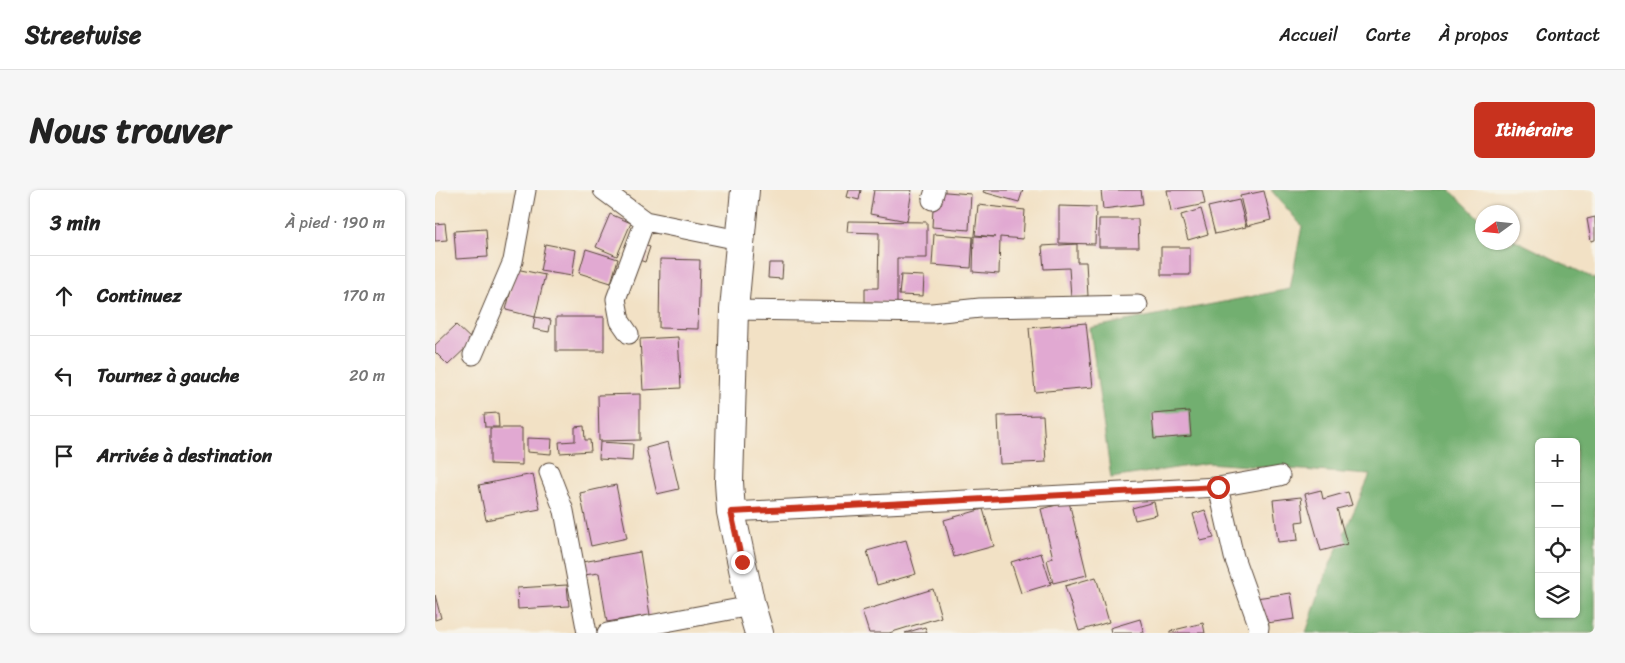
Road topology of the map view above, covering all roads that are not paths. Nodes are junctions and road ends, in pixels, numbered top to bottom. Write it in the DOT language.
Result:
graph roads {
  1 [pos="526,190"];
  2 [pos="603,190"];
  3 [pos="745,190"];
  4 [pos="645,221"];
  5 [pos="739,240"];
  6 [pos="1138,305"];
  7 [pos="734,310"];
  8 [pos="629,334"];
  9 [pos="473,355"];
  10 [pos="549,472"];
  11 [pos="1280,476"];
  12 [pos="1218,487"];
  13 [pos="731,512"];
  14 [pos="751,606"];
  15 [pos="587,633"];
  16 [pos="607,633"];
  17 [pos="759,633"];
  18 [pos="1258,633"];
  1 -- 9 [label="street"];
  2 -- 4 [label="street"];
  3 -- 5 [label="street"];
  4 -- 5 [label="street"];
  4 -- 8 [label="street"];
  5 -- 7 [label="street"];
  6 -- 7 [label="street"];
  7 -- 13 [label="street"];
  10 -- 15 [label="street"];
  11 -- 12 [label="street"];
  12 -- 13 [label="street"];
  12 -- 18 [label="street"];
  13 -- 14 [label="street"];
  14 -- 16 [label="street"];
  14 -- 17 [label="street"];
}
